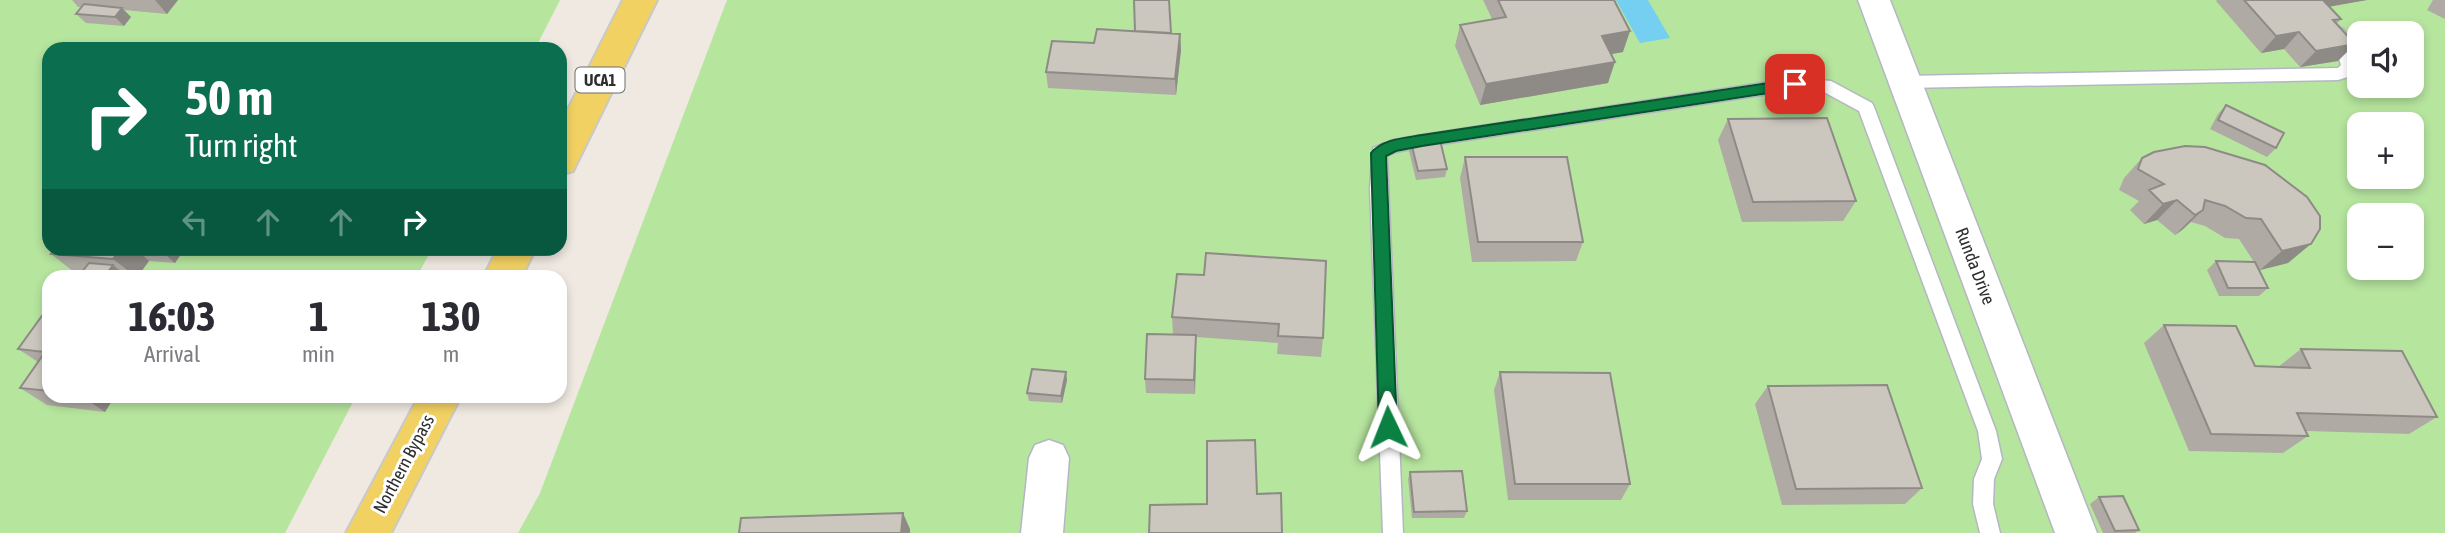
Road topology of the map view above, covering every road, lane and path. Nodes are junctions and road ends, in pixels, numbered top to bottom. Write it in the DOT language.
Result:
graph roads {
  1 [pos="640,0"];
  2 [pos="1874,0"];
  3 [pos="2336,25"];
  4 [pos="1905,82"];
  5 [pos="567,147"];
  6 [pos="436,403"];
  7 [pos="1049,458"];
  8 [pos="368,533"];
  9 [pos="1042,533"];
  10 [pos="1393,533"];
  11 [pos="1990,533"];
  12 [pos="2076,533"];
  1 -- 5 [label="main road, UCA1"];
  2 -- 4 [label="street, Runda Drive"];
  3 -- 4 [label="lane"];
  4 -- 12 [label="street, Runda Drive"];
  6 -- 8 [label="main road, Northern Bypass"];
  7 -- 9 [label="street"];
  10 -- 11 [label="lane"];
}
